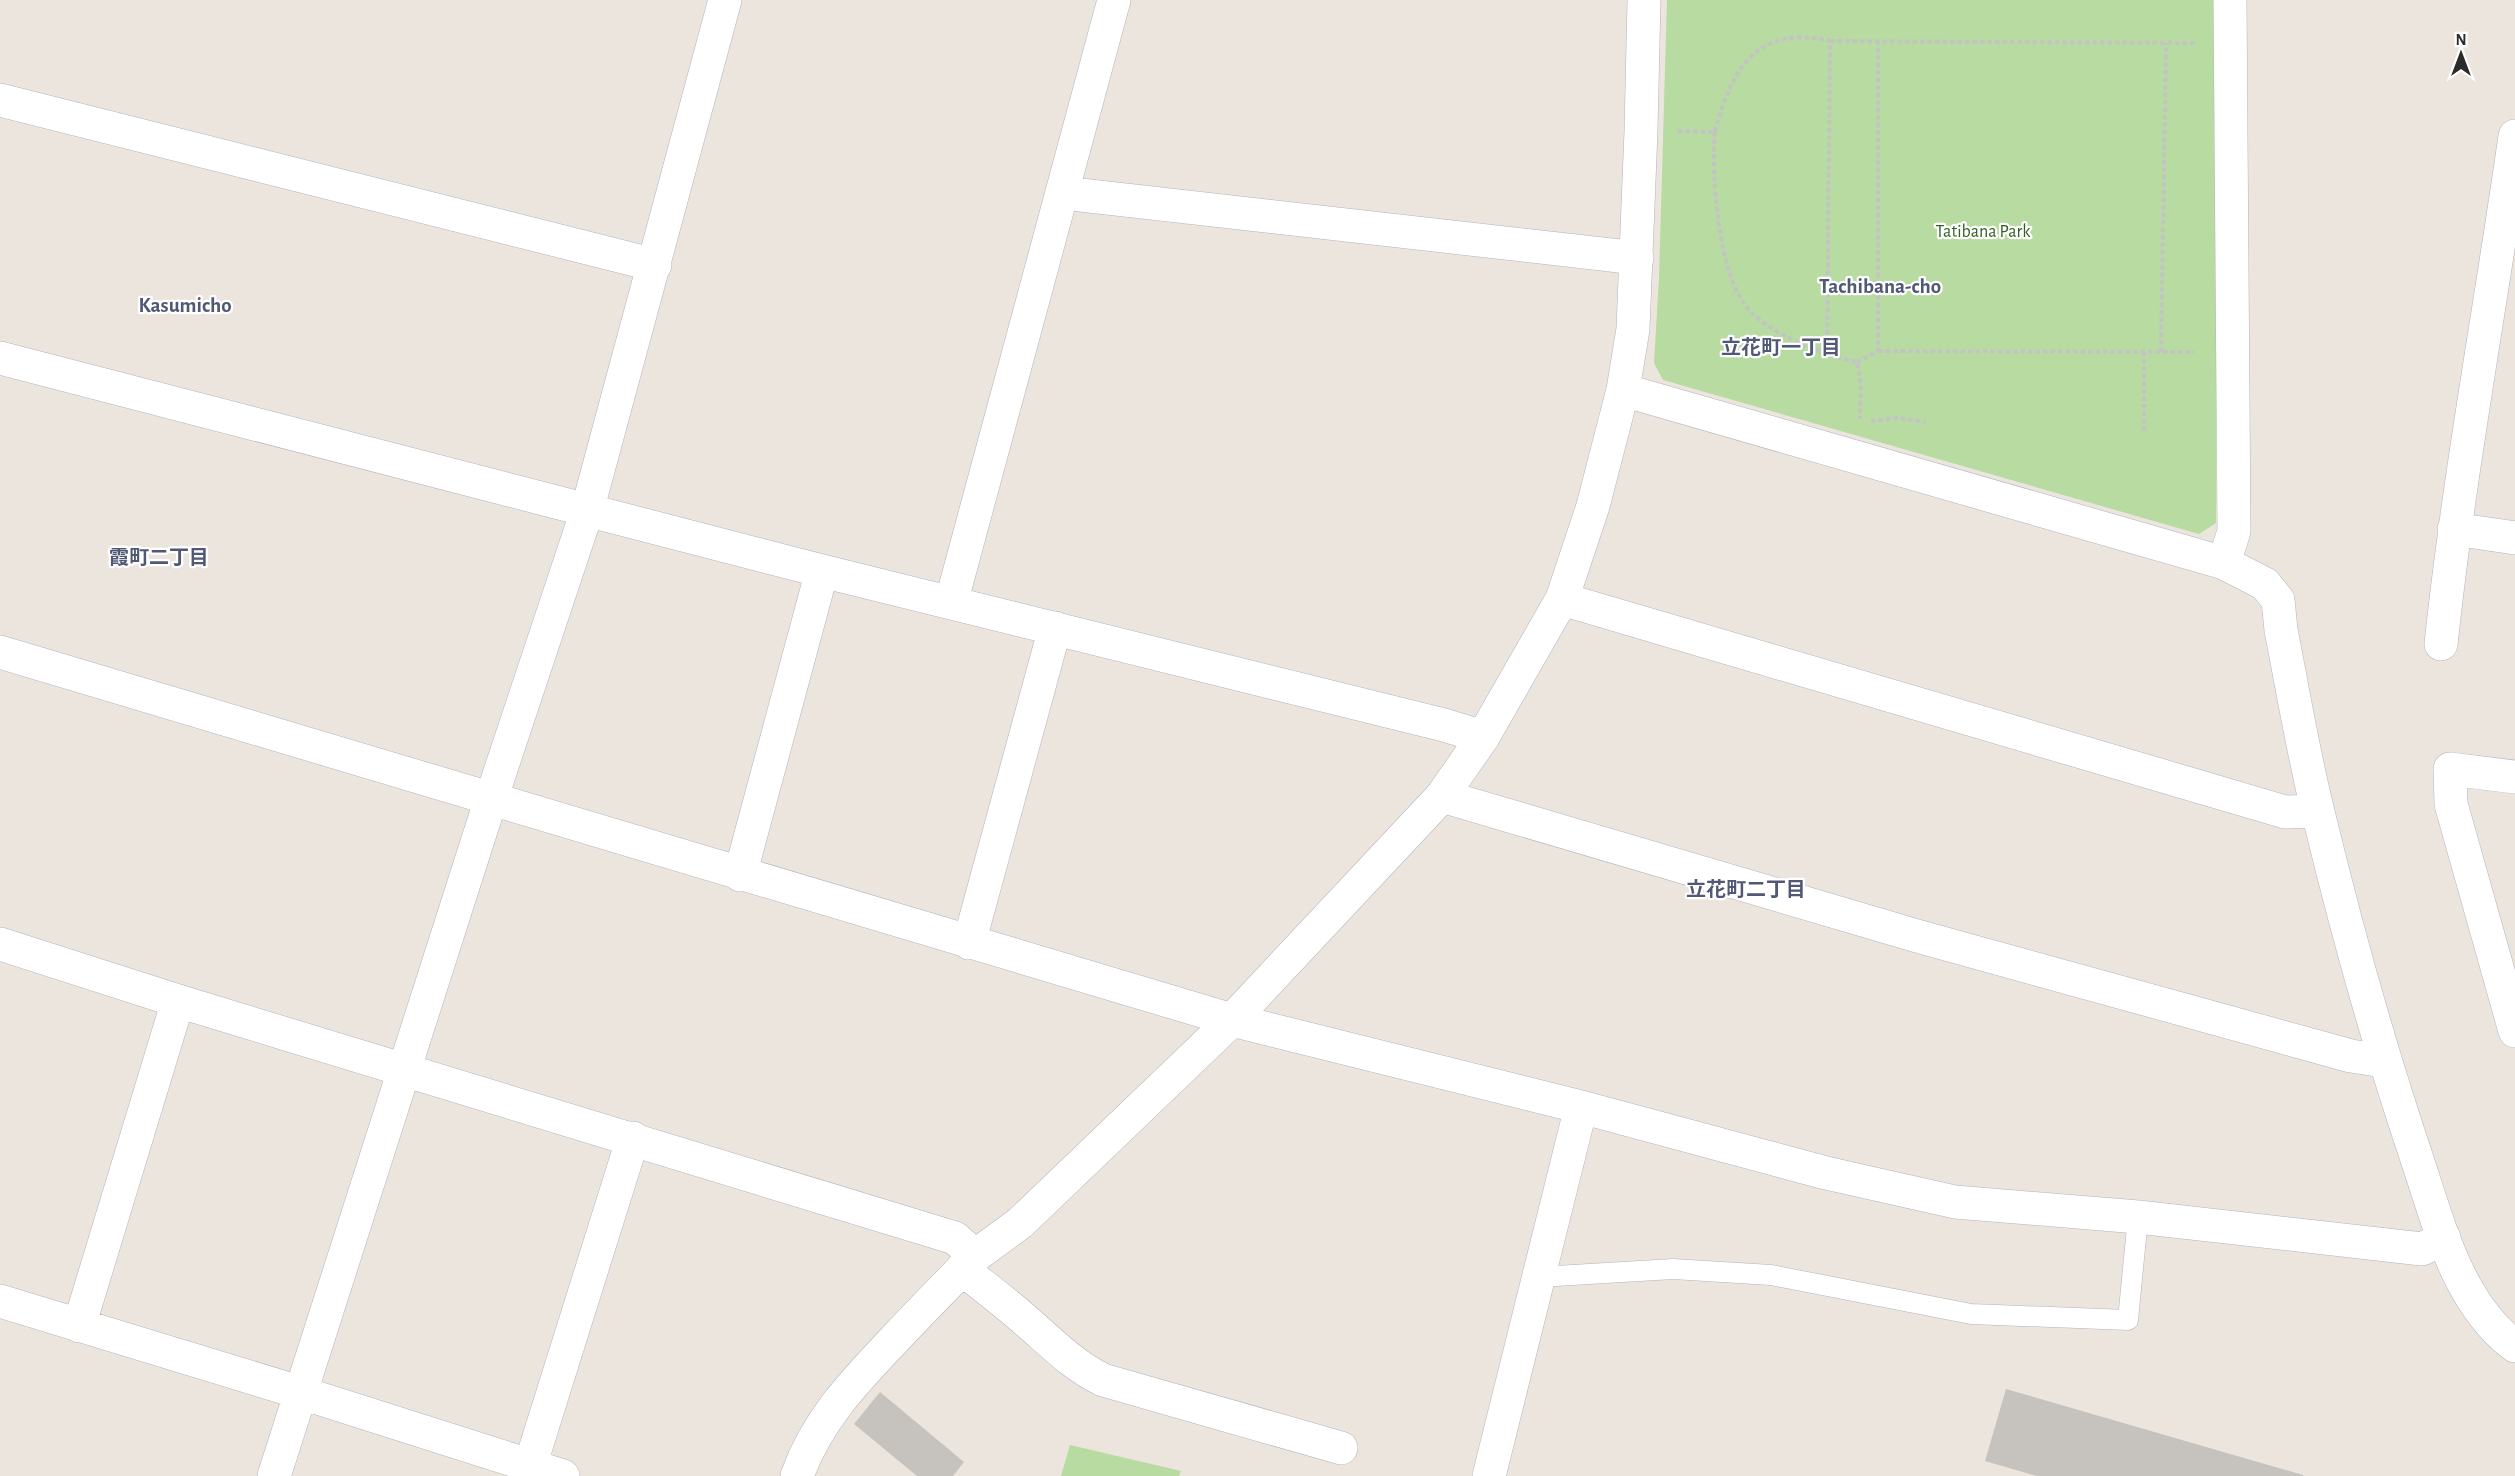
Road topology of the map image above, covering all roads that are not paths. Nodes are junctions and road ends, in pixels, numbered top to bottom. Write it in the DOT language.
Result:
graph roads {
  1 [pos="725,0"];
  2 [pos="1114,0"];
  3 [pos="1644,0"];
  4 [pos="2230,0"];
  5 [pos="0,100"];
  6 [pos="2515,136"];
  7 [pos="1063,193"];
  8 [pos="1637,258"];
  9 [pos="655,265"];
  10 [pos="2504,297"];
  11 [pos="0,358"];
  12 [pos="1623,390"];
  13 [pos="587,511"];
  14 [pos="2454,529"];
  15 [pos="2515,538"];
  16 [pos="2224,563"];
  17 [pos="822,571"];
  18 [pos="1562,599"];
  19 [pos="951,603"];
  20 [pos="1055,628"];
  21 [pos="2441,644"];
  22 [pos="0,652"];
  23 [pos="1484,737"];
  24 [pos="2515,777"];
  25 [pos="1442,796"];
  26 [pos="491,799"];
  27 [pos="2317,811"];
  28 [pos="740,875"];
  29 [pos="969,943"];
  30 [pos="0,944"];
  31 [pos="178,1001"];
  32 [pos="2513,1017"];
  33 [pos="1232,1020"];
  34 [pos="2384,1061"];
  35 [pos="406,1070"];
  36 [pos="1581,1107"];
  37 [pos="633,1138"];
  38 [pos="2138,1217"];
  39 [pos="2444,1238"];
  40 [pos="969,1263"];
  41 [pos="1539,1277"];
  42 [pos="0,1301"];
  43 [pos="78,1326"];
  44 [pos="2515,1346"];
  45 [pos="302,1393"];
  46 [pos="1341,1448"];
  47 [pos="530,1466"];
  48 [pos="274,1476"];
  49 [pos="563,1476"];
  50 [pos="796,1476"];
  51 [pos="1489,1476"];
  1 -- 9 [label="street"];
  2 -- 7 [label="street"];
  3 -- 8 [label="street"];
  4 -- 16 [label="street"];
  5 -- 9 [label="street"];
  6 -- 10 [label="street"];
  7 -- 8 [label="street"];
  7 -- 19 [label="street"];
  8 -- 12 [label="street"];
  9 -- 13 [label="street"];
  10 -- 14 [label="street"];
  11 -- 13 [label="street"];
  12 -- 16 [label="street"];
  12 -- 18 [label="street"];
  13 -- 17 [label="street"];
  13 -- 26 [label="street"];
  14 -- 15 [label="street"];
  14 -- 21 [label="street"];
  16 -- 27 [label="street"];
  17 -- 19 [label="street"];
  17 -- 28 [label="street"];
  18 -- 23 [label="street"];
  18 -- 27 [label="street"];
  19 -- 20 [label="street"];
  20 -- 23 [label="street"];
  20 -- 29 [label="street"];
  22 -- 26 [label="street"];
  23 -- 25 [label="street"];
  24 -- 32 [label="street"];
  25 -- 33 [label="street"];
  25 -- 34 [label="street"];
  26 -- 28 [label="street"];
  26 -- 35 [label="street"];
  27 -- 34 [label="street"];
  28 -- 29 [label="street"];
  29 -- 33 [label="street"];
  30 -- 31 [label="street"];
  31 -- 35 [label="street"];
  31 -- 43 [label="street"];
  33 -- 36 [label="street"];
  33 -- 40 [label="street"];
  34 -- 39 [label="street"];
  35 -- 37 [label="street"];
  35 -- 45 [label="street"];
  36 -- 38 [label="street"];
  36 -- 41 [label="street"];
  37 -- 40 [label="street"];
  37 -- 47 [label="street"];
  38 -- 39 [label="street"];
  38 -- 41 [label="lane"];
  39 -- 44 [label="street"];
  40 -- 46 [label="street"];
  40 -- 50 [label="street"];
  41 -- 51 [label="street"];
  42 -- 43 [label="street"];
  43 -- 45 [label="street"];
  45 -- 47 [label="street"];
  45 -- 48 [label="street"];
  47 -- 49 [label="street"];
}
